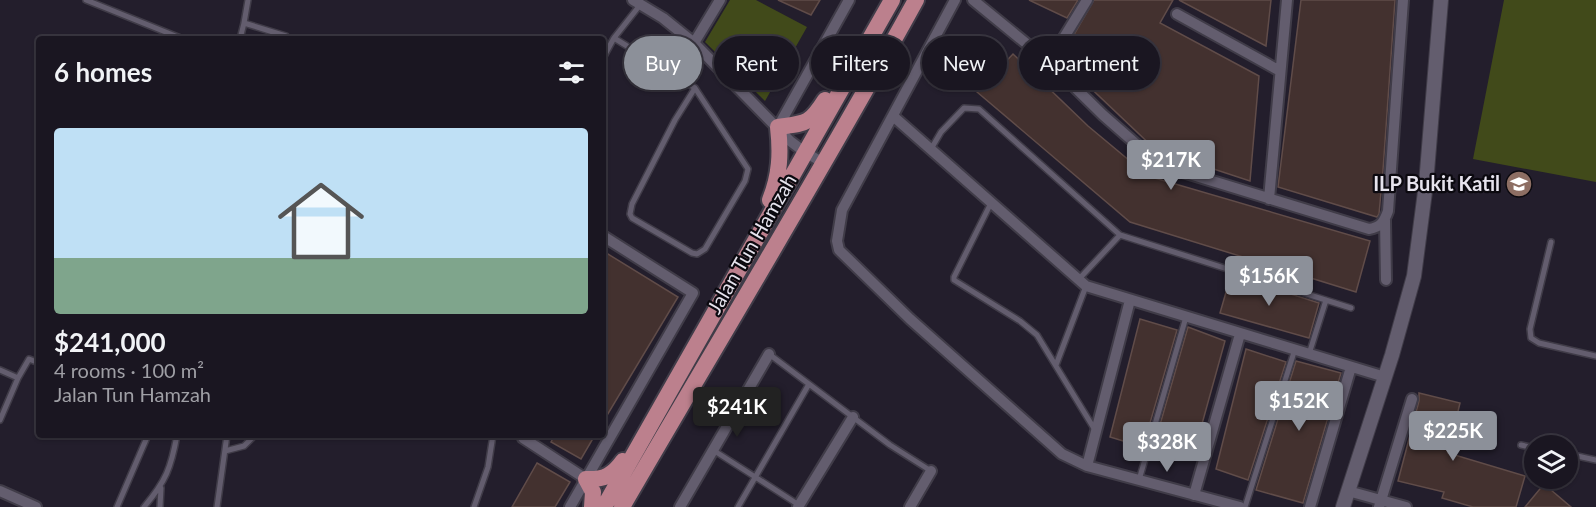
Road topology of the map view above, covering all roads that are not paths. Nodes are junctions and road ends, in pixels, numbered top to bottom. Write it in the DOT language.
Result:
graph roads {
  1 [pos="86,0"];
  2 [pos="248,0"];
  3 [pos="720,0"];
  4 [pos="849,0"];
  5 [pos="892,0"];
  6 [pos="916,0"];
  7 [pos="924,0"];
  8 [pos="954,0"];
  9 [pos="973,0"];
  10 [pos="1087,0"];
  11 [pos="1287,0"];
  12 [pos="1403,0"];
  13 [pos="1441,0"];
  14 [pos="637,2"];
  15 [pos="1177,14"];
  16 [pos="882,18"];
  17 [pos="244,22"];
  18 [pos="176,36"];
  19 [pos="241,36"];
  20 [pos="286,36"];
  21 [pos="685,36"];
  22 [pos="698,36"];
  23 [pos="896,36"];
  24 [pos="899,36"];
  25 [pos="1065,36"];
  26 [pos="614,38"];
  27 [pos="1019,38"];
  28 [pos="624,44"];
  29 [pos="702,51"];
  30 [pos="606,53"];
  31 [pos="1280,71"];
  32 [pos="695,88"];
  33 [pos="865,90"];
  34 [pos="1077,90"];
  35 [pos="893,116"];
  36 [pos="778,127"];
  37 [pos="931,149"];
  38 [pos="806,153"];
  39 [pos="824,163"];
  40 [pos="1269,199"];
  41 [pos="991,203"];
  42 [pos="1385,220"];
  43 [pos="1120,235"];
  44 [pos="606,238"];
  45 [pos="1551,242"];
  46 [pos="1386,280"];
  47 [pos="730,283"];
  48 [pos="1082,283"];
  49 [pos="1130,300"];
  50 [pos="1326,300"];
  51 [pos="1351,308"];
  52 [pos="1186,317"];
  53 [pos="1240,334"];
  54 [pos="1294,350"];
  55 [pos="770,354"];
  56 [pos="1309,354"];
  57 [pos="1596,356"];
  58 [pos="36,362"];
  59 [pos="1056,365"];
  60 [pos="1351,367"];
  61 [pos="0,371"];
  62 [pos="1385,377"];
  63 [pos="18,378"];
  64 [pos="809,384"];
  65 [pos="1412,399"];
  66 [pos="853,417"];
  67 [pos="654,418"];
  68 [pos="0,420"];
  69 [pos="1096,431"];
  70 [pos="147,438"];
  71 [pos="176,438"];
  72 [pos="227,438"];
  73 [pos="252,438"];
  74 [pos="493,438"];
  75 [pos="523,438"];
  76 [pos="1521,445"];
  77 [pos="1524,446"];
  78 [pos="713,450"];
  79 [pos="225,451"];
  80 [pos="1578,456"];
  81 [pos="1596,460"];
  82 [pos="1087,466"];
  83 [pos="930,471"];
  84 [pos="755,477"];
  85 [pos="586,479"];
  86 [pos="1139,480"];
  87 [pos="160,488"];
  88 [pos="0,491"];
  89 [pos="1348,491"];
  90 [pos="1194,495"];
  91 [pos="1380,504"];
  92 [pos="799,506"];
  93 [pos="36,507"];
  94 [pos="117,507"];
  95 [pos="144,507"];
  96 [pos="160,507"];
  97 [pos="217,507"];
  98 [pos="474,507"];
  99 [pos="570,507"];
  100 [pos="592,507"];
  101 [pos="604,507"];
  102 [pos="622,507"];
  103 [pos="680,507"];
  104 [pos="738,507"];
  105 [pos="910,507"];
  106 [pos="1240,507"];
  107 [pos="1245,507"];
  108 [pos="1310,507"];
  109 [pos="1343,507"];
  110 [pos="1406,507"];
  1 -- 18 [label="lane"];
  2 -- 17 [label="lane"];
  3 -- 22 [label="street"];
  4 -- 36 [label="street"];
  5 -- 16 [label="main road, Jalan Tun Hamzah"];
  6 -- 23 [label="main road, Jalan Tun Hamzah"];
  7 -- 24 [label="main road"];
  8 -- 35 [label="street"];
  9 -- 27 [label="street"];
  10 -- 25 [label="street"];
  11 -- 31 [label="street"];
  12 -- 42 [label="street"];
  13 -- 62 [label="street"];
  14 -- 21 [label="street"];
  14 -- 26 [label="lane"];
  15 -- 31 [label="street"];
  16 -- 36 [label="main road"];
  16 -- 38 [label="main road, Jalan Tun Hamzah"];
  17 -- 19 [label="lane"];
  17 -- 20 [label="lane"];
  26 -- 28 [label="lane"];
  26 -- 30 [label="lane"];
  29 -- 36 [label="street"];
  31 -- 40 [label="street"];
  32 -- 32 [label="lane"];
  33 -- 39 [label="main road, Jalan Tun Hamzah"];
  34 -- 40 [label="street"];
  35 -- 37 [label="street"];
  35 -- 82 [label="street"];
  36 -- 38 [label="street"];
  36 -- 47 [label="main road"];
  37 -- 41 [label="street"];
  37 -- 43 [label="lane"];
  38 -- 39 [label="street"];
  38 -- 47 [label="main road, Jalan Tun Hamzah"];
  39 -- 102 [label="main road, Jalan Tun Hamzah"];
  40 -- 42 [label="street"];
  41 -- 48 [label="street"];
  41 -- 59 [label="lane"];
  42 -- 46 [label="street"];
  43 -- 48 [label="lane"];
  43 -- 50 [label="lane"];
  44 -- 85 [label="street"];
  45 -- 57 [label="lane"];
  47 -- 67 [label="main road, Jalan Tun Hamzah"];
  48 -- 49 [label="street"];
  48 -- 59 [label="lane"];
  49 -- 52 [label="street"];
  49 -- 69 [label="street"];
  50 -- 51 [label="lane"];
  50 -- 56 [label="lane"];
  52 -- 53 [label="street"];
  52 -- 86 [label="lane"];
  53 -- 54 [label="street"];
  53 -- 90 [label="street"];
  54 -- 56 [label="street"];
  54 -- 107 [label="lane"];
  55 -- 64 [label="lane"];
  55 -- 78 [label="street"];
  56 -- 60 [label="street"];
  58 -- 63 [label="lane"];
  59 -- 69 [label="lane"];
  60 -- 62 [label="street"];
  60 -- 108 [label="street"];
  61 -- 63 [label="lane"];
  62 -- 89 [label="street"];
  63 -- 68 [label="lane"];
  64 -- 66 [label="lane"];
  64 -- 84 [label="lane"];
  65 -- 91 [label="street"];
  66 -- 83 [label="lane"];
  66 -- 92 [label="street"];
  67 -- 85 [label="main road"];
  67 -- 101 [label="main road, Jalan Tun Hamzah"];
  69 -- 82 [label="street"];
  70 -- 94 [label="lane"];
  71 -- 87 [label="lane"];
  72 -- 79 [label="lane"];
  73 -- 79 [label="lane"];
  74 -- 98 [label="lane"];
  75 -- 85 [label="street"];
  76 -- 77 [label="lane"];
  78 -- 84 [label="lane"];
  78 -- 103 [label="street"];
  79 -- 97 [label="lane"];
  80 -- 81 [label="lane"];
  82 -- 86 [label="street"];
  83 -- 105 [label="street"];
  84 -- 92 [label="lane"];
  84 -- 104 [label="lane"];
  85 -- 99 [label="street"];
  85 -- 100 [label="main road"];
  86 -- 90 [label="street"];
  87 -- 95 [label="lane"];
  87 -- 96 [label="lane"];
  88 -- 93 [label="street"];
  89 -- 91 [label="street"];
  89 -- 109 [label="street"];
  90 -- 106 [label="street"];
  91 -- 110 [label="street"];
}
